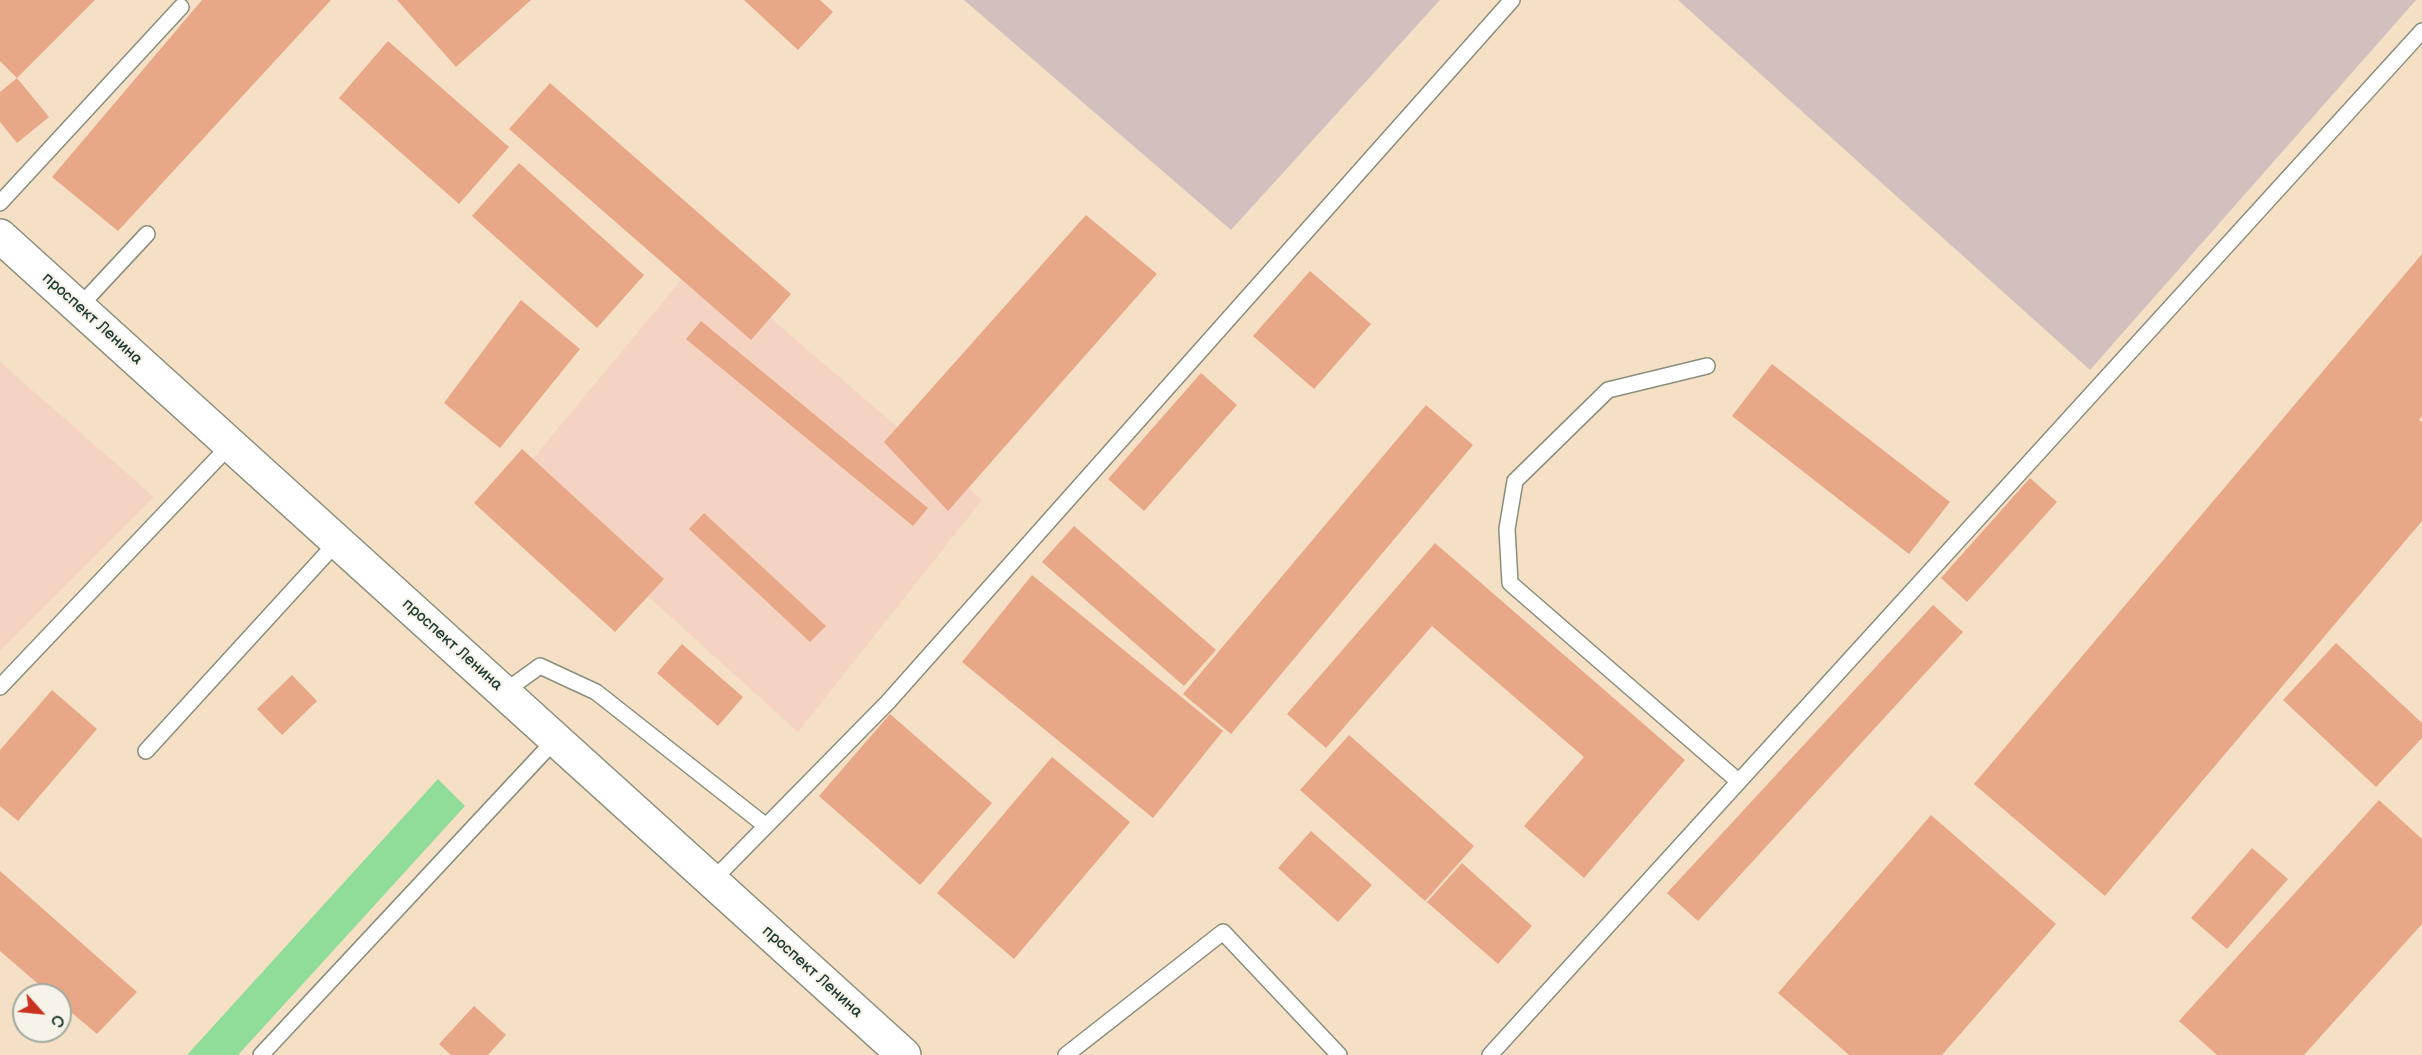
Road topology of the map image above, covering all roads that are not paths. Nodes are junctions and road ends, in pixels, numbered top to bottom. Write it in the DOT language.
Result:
graph roads {
  1 [pos="1512,0"];
  2 [pos="181,7"];
  3 [pos="2422,31"];
  4 [pos="0,203"];
  5 [pos="147,234"];
  6 [pos="0,236"];
  7 [pos="79,307"];
  8 [pos="1707,366"];
  9 [pos="231,444"];
  10 [pos="338,540"];
  11 [pos="0,687"];
  12 [pos="504,692"];
  13 [pos="555,740"];
  14 [pos="146,750"];
  15 [pos="1738,781"];
  16 [pos="766,826"];
  17 [pos="711,882"];
  18 [pos="261,1055"];
  19 [pos="904,1055"];
  20 [pos="1066,1055"];
  21 [pos="1339,1055"];
  22 [pos="1490,1055"];
  1 -- 16 [label="lane"];
  2 -- 4 [label="lane"];
  3 -- 15 [label="lane"];
  5 -- 7 [label="lane"];
  6 -- 7 [label="main road, проспект Ленина"];
  7 -- 9 [label="main road, проспект Ленина"];
  8 -- 15 [label="lane"];
  9 -- 10 [label="main road, проспект Ленина"];
  9 -- 11 [label="lane"];
  10 -- 12 [label="main road, проспект Ленина"];
  10 -- 14 [label="lane"];
  12 -- 13 [label="main road, проспект Ленина"];
  12 -- 16 [label="lane"];
  13 -- 17 [label="main road, проспект Ленина"];
  13 -- 18 [label="lane"];
  15 -- 22 [label="lane"];
  16 -- 17 [label="lane"];
  17 -- 19 [label="main road, проспект Ленина"];
  20 -- 21 [label="lane"];
}
